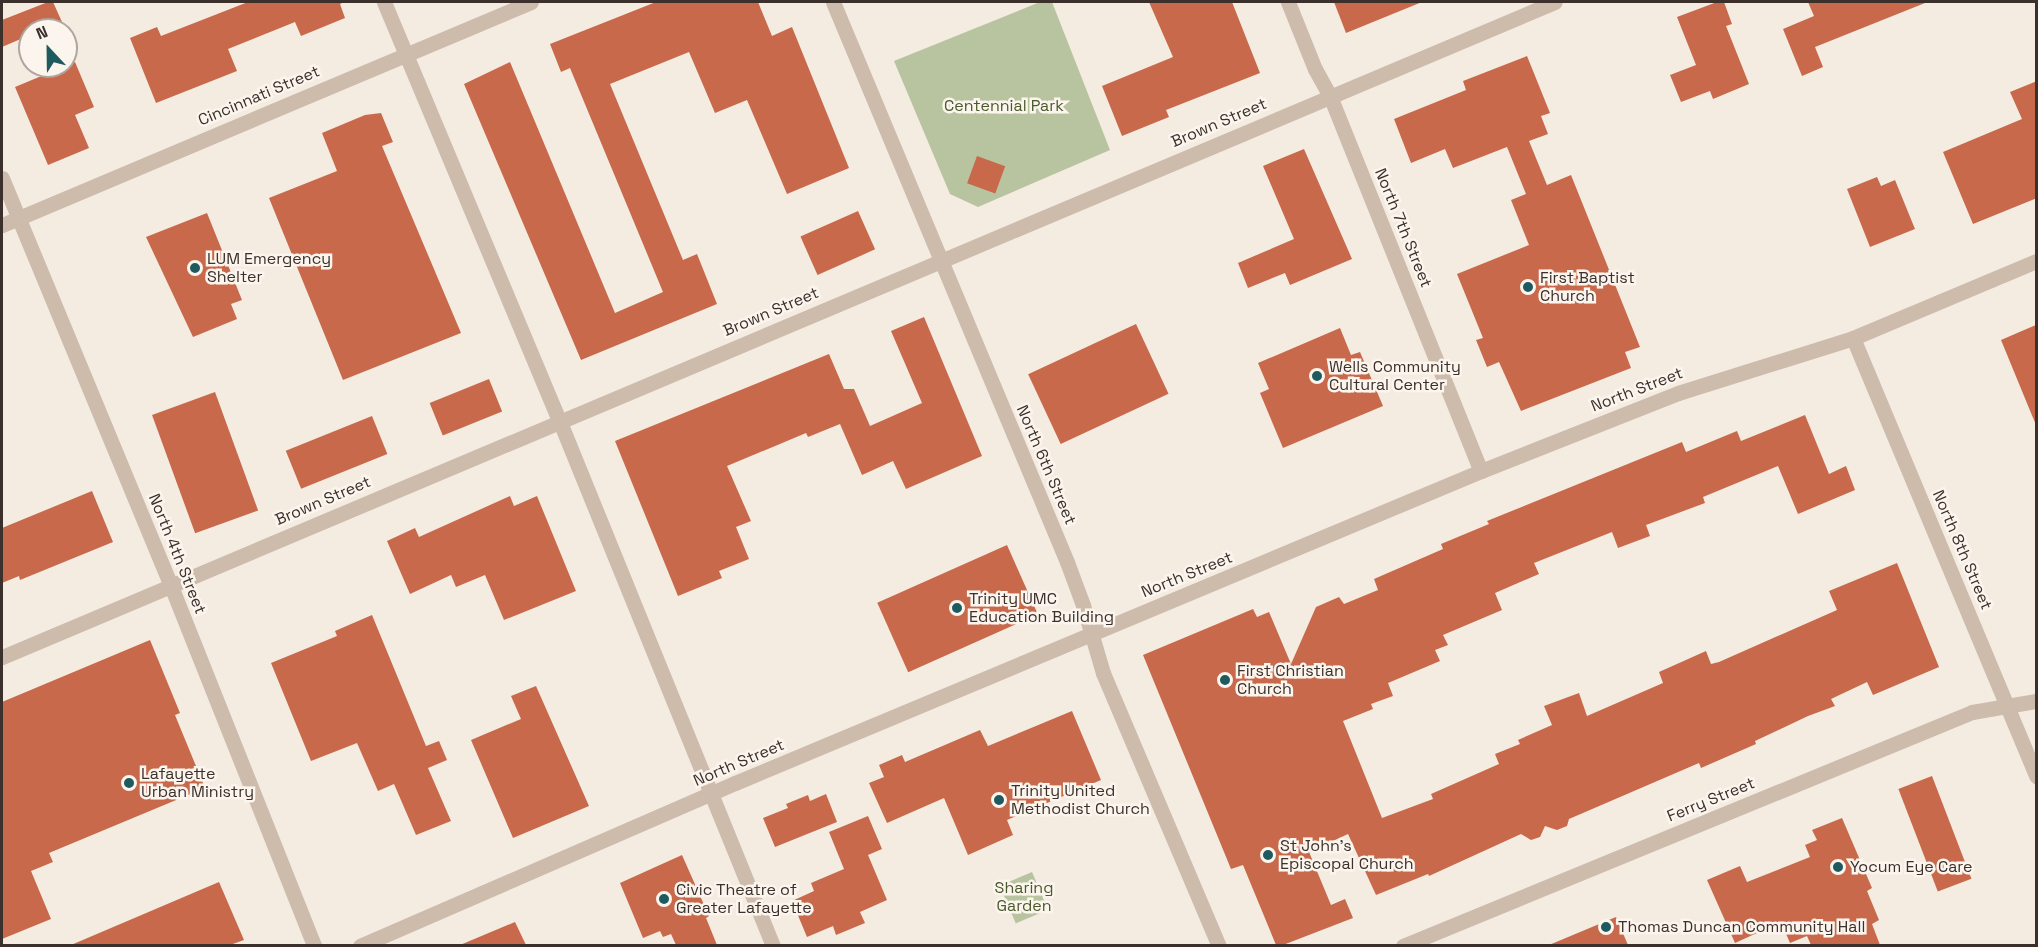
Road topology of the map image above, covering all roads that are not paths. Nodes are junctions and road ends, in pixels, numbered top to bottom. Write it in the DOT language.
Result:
graph roads {
  1 [pos="384,2"];
  2 [pos="531,2"];
  3 [pos="833,2"];
  4 [pos="1288,2"];
  5 [pos="1555,2"];
  6 [pos="406,52"];
  7 [pos="1330,96"];
  8 [pos="2,178"];
  9 [pos="19,218"];
  10 [pos="2,225"];
  11 [pos="940,260"];
  12 [pos="2037,261"];
  13 [pos="1853,338"];
  14 [pos="560,422"];
  15 [pos="1481,471"];
  16 [pos="171,586"];
  17 [pos="1091,634"];
  18 [pos="2,657"];
  19 [pos="2037,701"];
  20 [pos="2006,706"];
  21 [pos="2037,776"];
  22 [pos="711,794"];
  23 [pos="314,945"];
  24 [pos="360,945"];
  25 [pos="773,945"];
  26 [pos="1219,945"];
  27 [pos="1403,945"];
  1 -- 6 [label="street"];
  2 -- 6 [label="street, Cincinnati Street"];
  3 -- 11 [label="street, North 6th Street"];
  4 -- 7 [label="street, North 7th Street"];
  5 -- 7 [label="street, Brown Street"];
  6 -- 9 [label="street, Cincinnati Street"];
  6 -- 14 [label="street"];
  7 -- 11 [label="street, Brown Street"];
  7 -- 15 [label="street, North 7th Street"];
  8 -- 9 [label="street, North 4th Street"];
  9 -- 10 [label="street, Cincinnati Street"];
  9 -- 16 [label="street, North 4th Street"];
  11 -- 14 [label="street, Brown Street"];
  11 -- 17 [label="street, North 6th Street"];
  12 -- 13 [label="street, North Street"];
  13 -- 15 [label="street, North Street"];
  13 -- 20 [label="street, North 8th Street"];
  14 -- 16 [label="street, Brown Street"];
  14 -- 22 [label="street"];
  15 -- 17 [label="street, North Street"];
  16 -- 18 [label="street, Brown Street"];
  16 -- 23 [label="street, North 4th Street"];
  17 -- 22 [label="street, North Street"];
  17 -- 26 [label="street, North 6th Street"];
  19 -- 20 [label="street, Ferry Street"];
  20 -- 21 [label="street, North 8th Street"];
  20 -- 27 [label="street, Ferry Street"];
  22 -- 24 [label="street, North Street"];
  22 -- 25 [label="street"];
}
